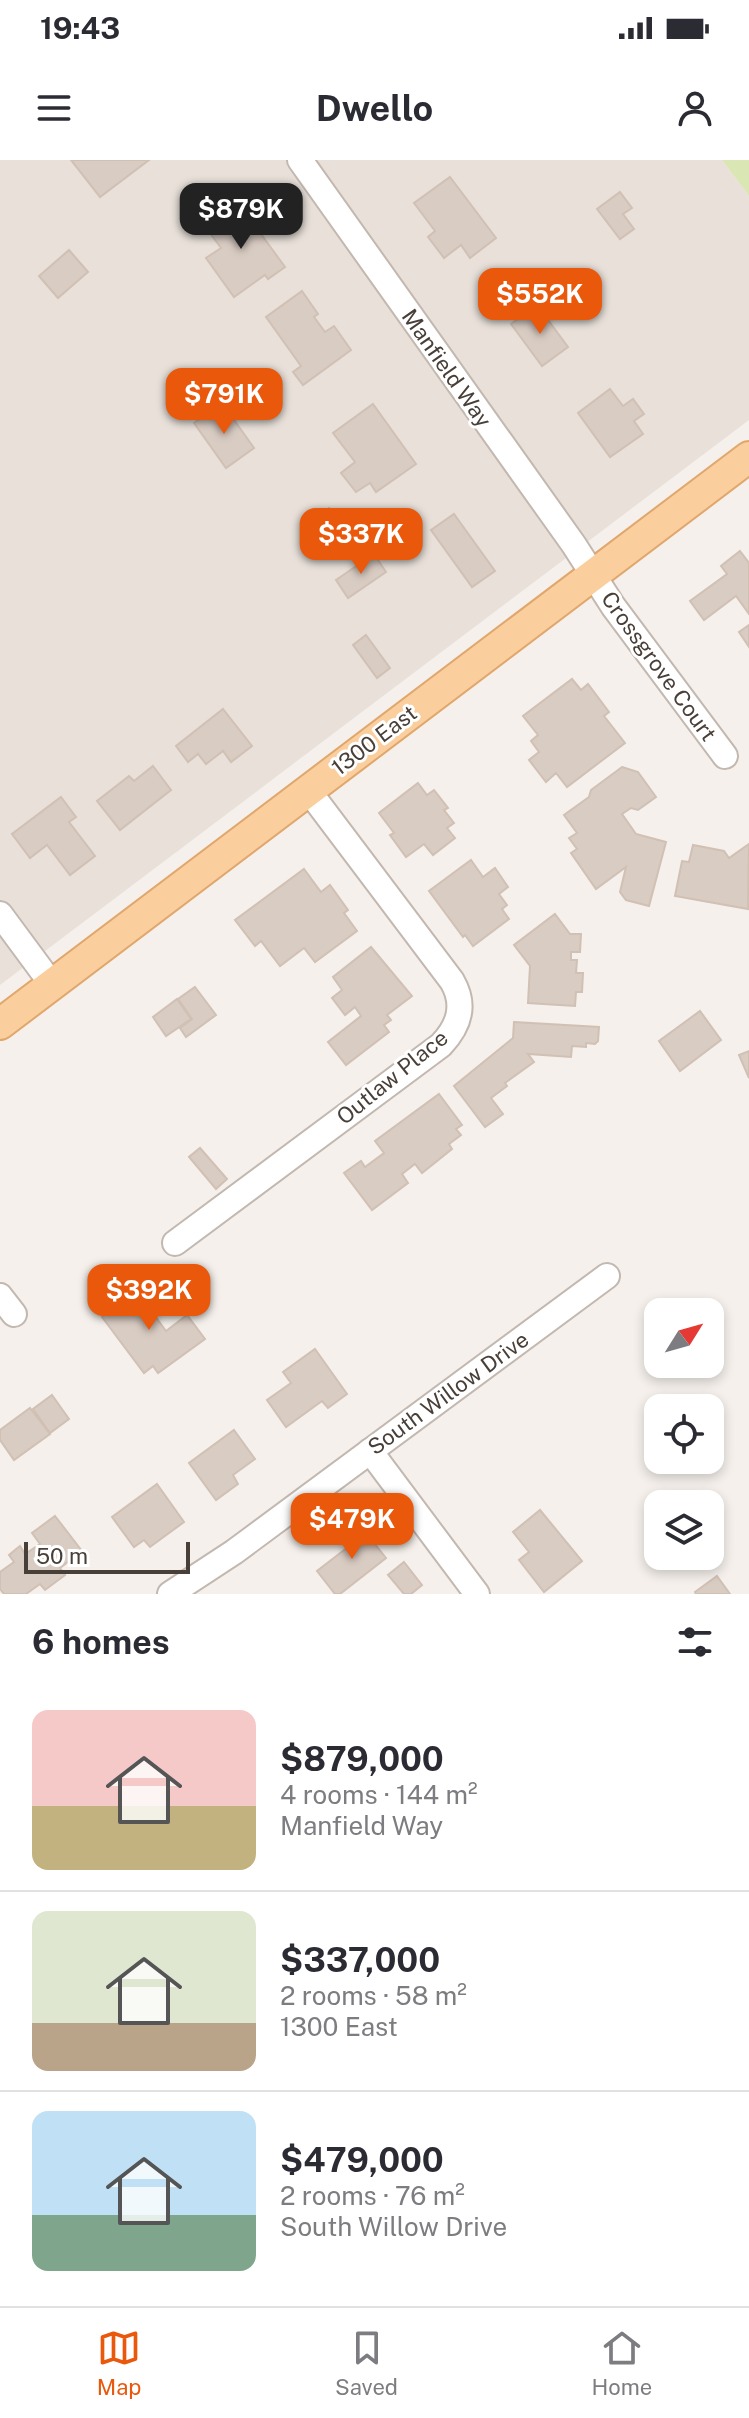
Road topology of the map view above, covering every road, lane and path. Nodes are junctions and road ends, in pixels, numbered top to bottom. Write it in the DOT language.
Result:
graph roads {
  1 [pos="300,160"];
  2 [pos="749,457"];
  3 [pos="594,575"];
  4 [pos="725,756"];
  5 [pos="308,790"];
  6 [pos="0,914"];
  7 [pos="51,983"];
  8 [pos="0,1024"];
  9 [pos="175,1243"];
  10 [pos="607,1276"];
  11 [pos="370,1451"];
  12 [pos="170,1594"];
  13 [pos="477,1594"];
  1 -- 3 [label="street, Manfield Way"];
  2 -- 3 [label="main road, 1300 East"];
  3 -- 4 [label="street, Crossgrove Court"];
  3 -- 5 [label="main road, 1300 East"];
  5 -- 7 [label="main road, 1300 East"];
  5 -- 9 [label="street, Outlaw Place"];
  6 -- 7 [label="street"];
  7 -- 8 [label="main road, 1300 East"];
  10 -- 11 [label="street, South Willow Drive"];
  11 -- 12 [label="street, South Willow Drive"];
  11 -- 13 [label="street"];
}
